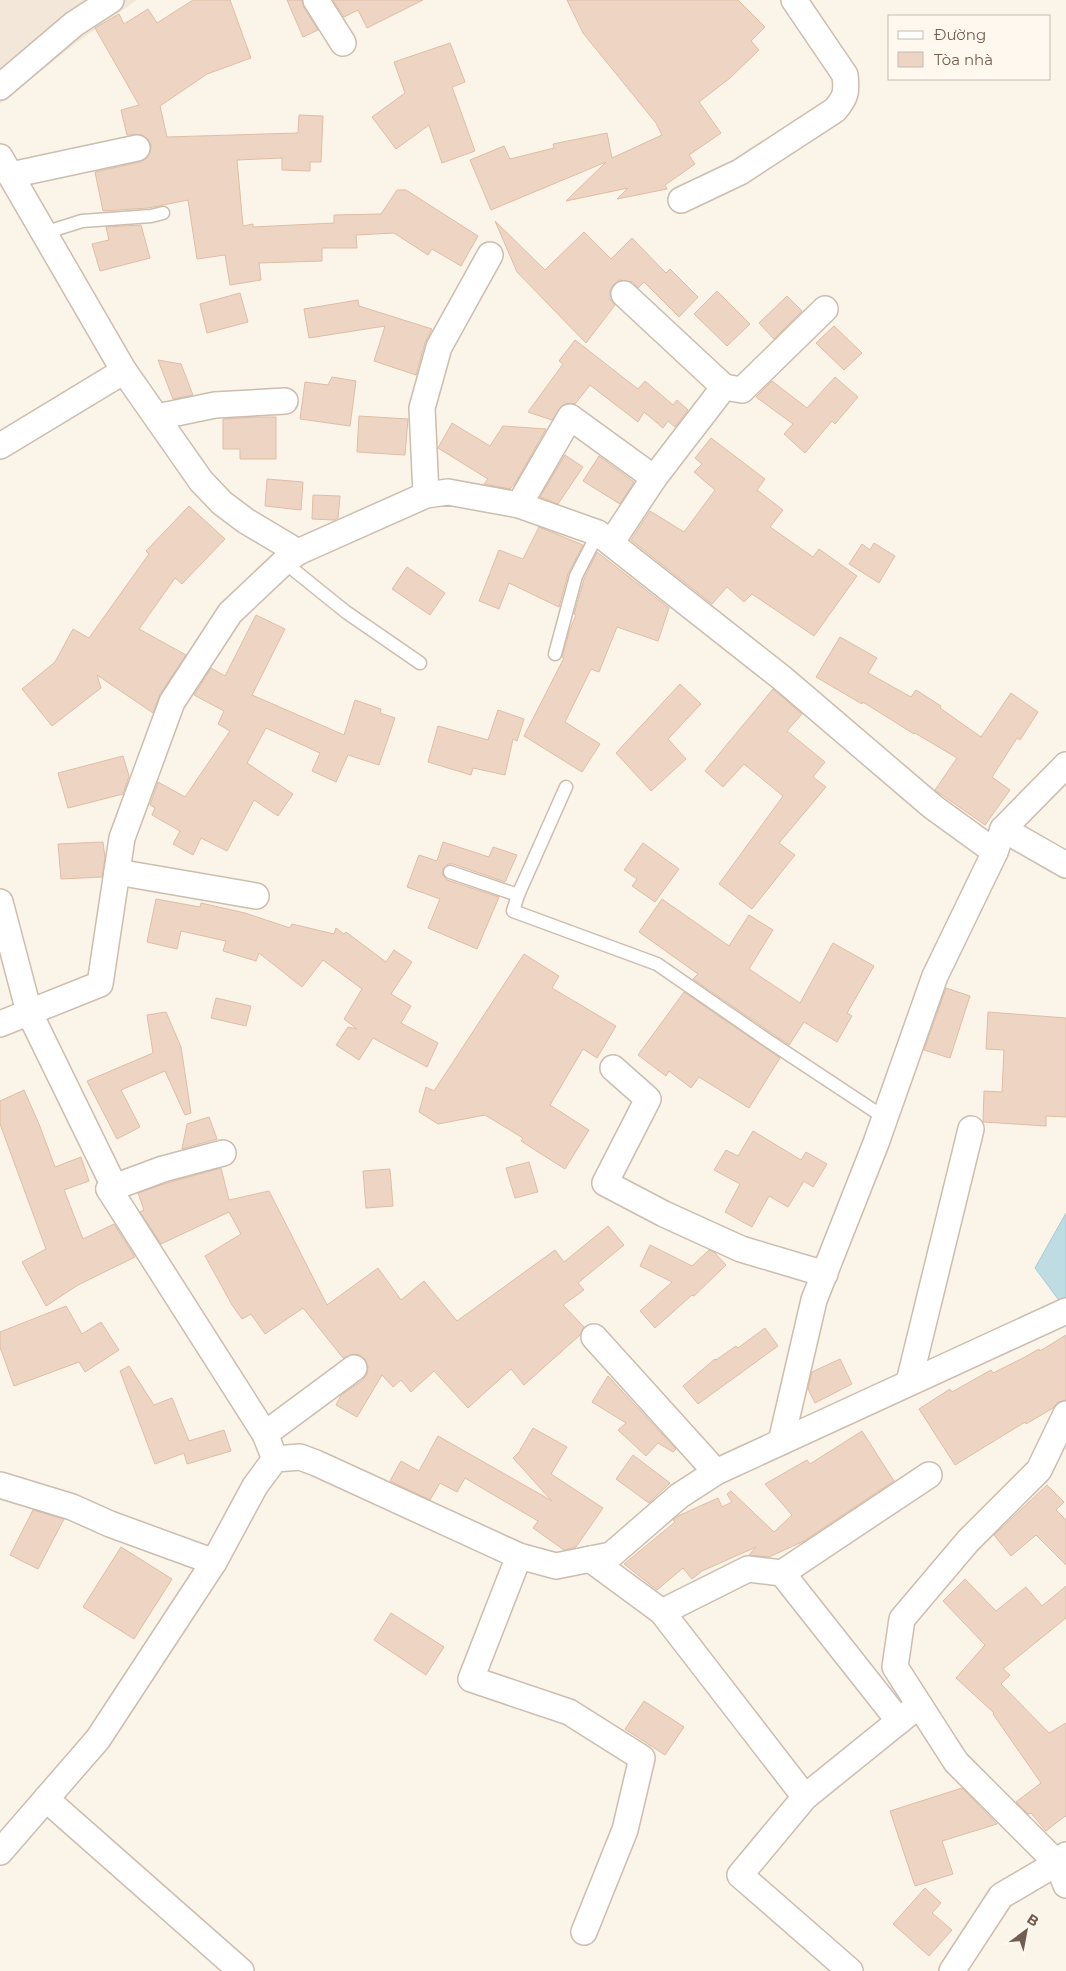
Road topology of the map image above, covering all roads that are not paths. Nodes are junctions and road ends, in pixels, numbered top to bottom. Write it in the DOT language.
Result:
graph roads {
  1 [pos="111,0"];
  2 [pos="316,0"];
  3 [pos="794,0"];
  4 [pos="343,43"];
  5 [pos="0,87"];
  6 [pos="137,148"];
  7 [pos="5,166"];
  8 [pos="681,200"];
  9 [pos="163,213"];
  10 [pos="44,233"];
  11 [pos="490,256"];
  12 [pos="624,294"];
  13 [pos="825,309"];
  14 [pos="124,371"];
  15 [pos="724,386"];
  16 [pos="286,401"];
  17 [pos="157,418"];
  18 [pos="0,446"];
  19 [pos="654,478"];
  20 [pos="426,496"];
  21 [pos="520,505"];
  22 [pos="605,538"];
  23 [pos="291,557"];
  24 [pos="555,654"];
  25 [pos="420,663"];
  26 [pos="1066,764"];
  27 [pos="566,787"];
  28 [pos="999,841"];
  29 [pos="1066,865"];
  30 [pos="117,872"];
  31 [pos="450,872"];
  32 [pos="518,895"];
  33 [pos="256,896"];
  34 [pos="0,902"];
  35 [pos="29,1012"];
  36 [pos="0,1024"];
  37 [pos="613,1068"];
  38 [pos="885,1118"];
  39 [pos="971,1129"];
  40 [pos="223,1154"];
  41 [pos="109,1190"];
  42 [pos="825,1274"];
  43 [pos="1066,1311"];
  44 [pos="594,1337"];
  45 [pos="354,1368"];
  46 [pos="909,1382"];
  47 [pos="1066,1414"];
  48 [pos="265,1434"];
  49 [pos="780,1442"];
  50 [pos="275,1459"];
  51 [pos="716,1472"];
  52 [pos="929,1475"];
  53 [pos="0,1485"];
  54 [pos="519,1556"];
  55 [pos="590,1559"];
  56 [pos="214,1562"];
  57 [pos="782,1573"];
  58 [pos="662,1612"];
  59 [pos="919,1705"];
  60 [pos="899,1721"];
  61 [pos="805,1797"];
  62 [pos="46,1799"];
  63 [pos="0,1852"];
  64 [pos="1063,1868"];
  65 [pos="584,1932"];
  66 [pos="241,1971"];
  67 [pos="850,1971"];
  68 [pos="952,1971"];
  1 -- 5 [label="street"];
  2 -- 4 [label="street"];
  3 -- 8 [label="street"];
  6 -- 7 [label="street"];
  7 -- 10 [label="street"];
  9 -- 10 [label="lane"];
  10 -- 14 [label="street"];
  11 -- 20 [label="street"];
  12 -- 15 [label="street"];
  13 -- 15 [label="street"];
  14 -- 17 [label="street"];
  14 -- 18 [label="street"];
  15 -- 19 [label="street"];
  16 -- 17 [label="street"];
  17 -- 23 [label="street"];
  19 -- 21 [label="street"];
  19 -- 22 [label="street"];
  20 -- 21 [label="street"];
  20 -- 23 [label="street"];
  21 -- 22 [label="street"];
  22 -- 24 [label="lane"];
  22 -- 28 [label="street"];
  23 -- 25 [label="lane"];
  23 -- 30 [label="street"];
  26 -- 28 [label="street"];
  27 -- 32 [label="lane"];
  28 -- 29 [label="street"];
  28 -- 38 [label="street"];
  30 -- 33 [label="street"];
  30 -- 35 [label="street"];
  31 -- 32 [label="lane"];
  32 -- 38 [label="lane"];
  34 -- 35 [label="street"];
  35 -- 36 [label="street"];
  35 -- 41 [label="street"];
  37 -- 42 [label="street"];
  38 -- 42 [label="street"];
  39 -- 46 [label="street"];
  40 -- 41 [label="street"];
  41 -- 48 [label="street"];
  42 -- 49 [label="street"];
  43 -- 46 [label="street"];
  44 -- 51 [label="street"];
  45 -- 48 [label="street"];
  46 -- 49 [label="street"];
  47 -- 59 [label="street"];
  48 -- 50 [label="street"];
  49 -- 51 [label="street"];
  50 -- 54 [label="street"];
  50 -- 56 [label="street"];
  51 -- 55 [label="street"];
  52 -- 57 [label="street"];
  53 -- 56 [label="street"];
  54 -- 55 [label="street"];
  54 -- 65 [label="street"];
  55 -- 58 [label="street"];
  56 -- 62 [label="street"];
  57 -- 58 [label="street"];
  57 -- 60 [label="street"];
  58 -- 61 [label="street"];
  59 -- 60 [label="street"];
  59 -- 64 [label="street"];
  60 -- 61 [label="street"];
  61 -- 67 [label="street"];
  62 -- 63 [label="street"];
  62 -- 66 [label="street"];
  64 -- 68 [label="street"];
}
